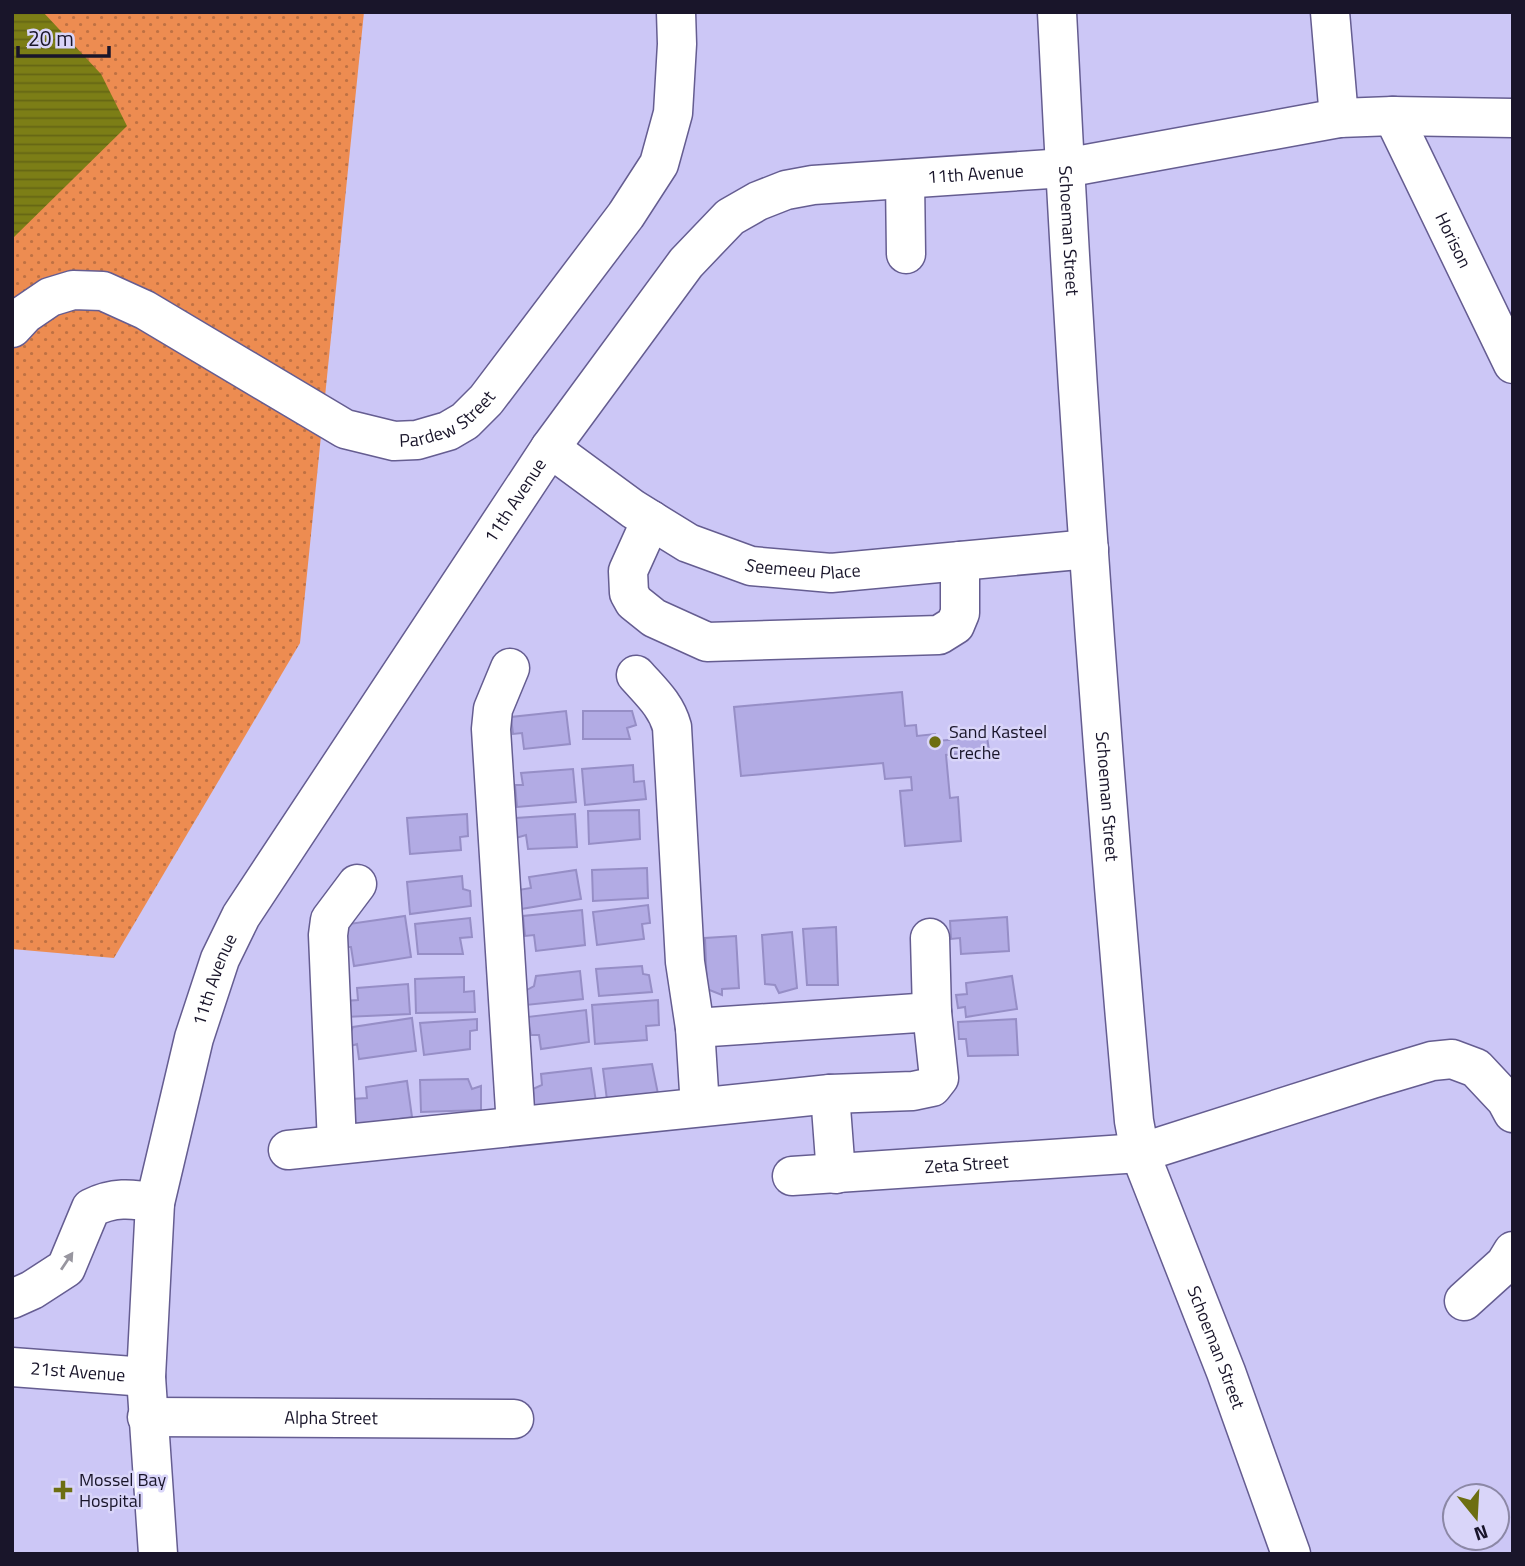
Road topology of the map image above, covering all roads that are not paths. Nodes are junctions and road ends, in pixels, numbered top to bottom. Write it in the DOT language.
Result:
graph roads {
  1 [pos="676,12"];
  2 [pos="1058,12"];
  3 [pos="1330,12"];
  4 [pos="1394,116"];
  5 [pos="1339,118"];
  6 [pos="1513,118"];
  7 [pos="1065,168"];
  8 [pos="905,179"];
  9 [pos="906,254"];
  10 [pos="12,328"];
  11 [pos="1513,364"];
  12 [pos="550,448"];
  13 [pos="650,520"];
  14 [pos="1089,550"];
  15 [pos="960,561"];
  16 [pos="510,668"];
  17 [pos="636,675"];
  18 [pos="357,884"];
  19 [pos="930,938"];
  20 [pos="932,1012"];
  21 [pos="695,1028"];
  22 [pos="830,1094"];
  23 [pos="700,1107"];
  24 [pos="1513,1113"];
  25 [pos="516,1126"];
  26 [pos="337,1144"];
  27 [pos="288,1150"];
  28 [pos="1140,1153"];
  29 [pos="836,1174"];
  30 [pos="792,1176"];
  31 [pos="155,1203"];
  32 [pos="1513,1251"];
  33 [pos="12,1299"];
  34 [pos="1464,1301"];
  35 [pos="12,1367"];
  36 [pos="146,1377"];
  37 [pos="147,1417"];
  38 [pos="514,1419"];
  39 [pos="158,1554"];
  40 [pos="1291,1554"];
  1 -- 10 [label="street, Pardew Street"];
  2 -- 7 [label="street, Schoeman Street"];
  3 -- 5 [label="street"];
  4 -- 5 [label="street, 11th Avenue"];
  4 -- 6 [label="street, 11th Avenue"];
  4 -- 11 [label="street, Horison"];
  5 -- 7 [label="street, 11th Avenue"];
  7 -- 8 [label="street, 11th Avenue"];
  7 -- 14 [label="street, Schoeman Street"];
  8 -- 9 [label="street"];
  8 -- 12 [label="street, 11th Avenue"];
  12 -- 13 [label="street, Seemeeu Place"];
  12 -- 31 [label="street, 11th Avenue"];
  13 -- 15 [label="street, Seemeeu Place"];
  13 -- 15 [label="street"];
  14 -- 15 [label="street, Seemeeu Place"];
  14 -- 28 [label="street, Schoeman Street"];
  16 -- 25 [label="street"];
  17 -- 21 [label="street"];
  18 -- 26 [label="street"];
  19 -- 20 [label="street"];
  20 -- 21 [label="street"];
  20 -- 22 [label="street"];
  21 -- 23 [label="street"];
  22 -- 23 [label="street"];
  22 -- 29 [label="street"];
  23 -- 25 [label="street"];
  24 -- 28 [label="street, Zeta Street"];
  25 -- 26 [label="street"];
  26 -- 27 [label="street"];
  28 -- 29 [label="street, Zeta Street"];
  28 -- 40 [label="street, Schoeman Street"];
  29 -- 30 [label="street, Zeta Street"];
  33 -- 31 [label="street, one-way"];
  31 -- 36 [label="street, 11th Avenue"];
  32 -- 34 [label="street"];
  35 -- 36 [label="street, 21st Avenue"];
  36 -- 37 [label="street, 11th Avenue"];
  37 -- 38 [label="street, Alpha Street"];
  37 -- 39 [label="street, 11th Avenue"];
}
